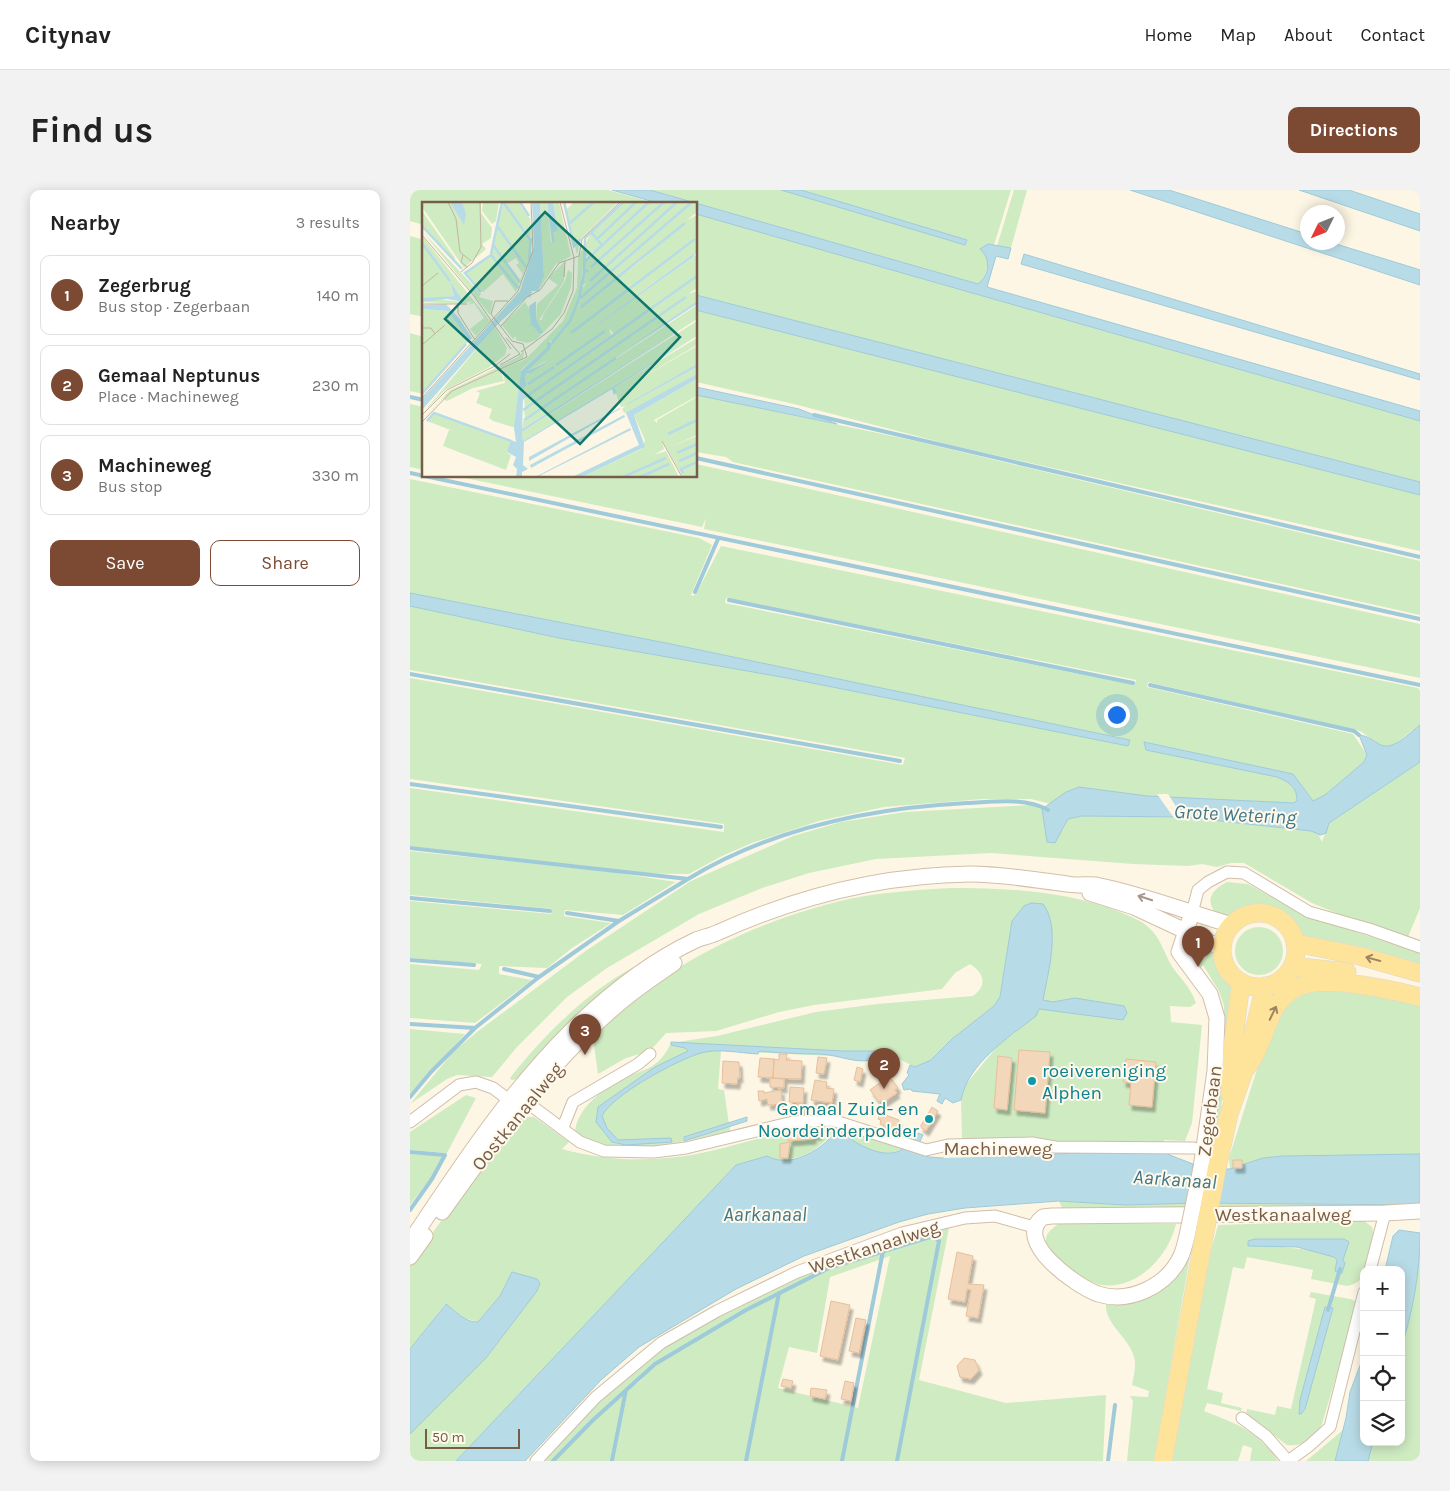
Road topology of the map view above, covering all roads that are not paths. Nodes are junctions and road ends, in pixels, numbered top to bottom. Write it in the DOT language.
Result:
graph roads {
  1 [pos="1070,885"];
  2 [pos="1192,913"];
  3 [pos="1232,925"];
  4 [pos="1185,930"];
  5 [pos="711,936"];
  6 [pos="1295,943"];
  7 [pos="1420,947"];
  8 [pos="1222,948"];
  9 [pos="1292,966"];
  10 [pos="1420,973"];
  11 [pos="1241,982"];
  12 [pos="1265,986"];
  13 [pos="1420,986"];
  14 [pos="1420,997"];
  15 [pos="650,1054"];
  16 [pos="1244,1071"];
  17 [pos="509,1100"];
  18 [pos="525,1101"];
  19 [pos="1229,1114"];
  20 [pos="410,1122"];
  21 [pos="563,1127"];
  22 [pos="1194,1148"];
  23 [pos="1209,1168"];
  24 [pos="1420,1210"];
  25 [pos="1385,1213"];
  26 [pos="1198,1226"];
  27 [pos="1034,1227"];
  28 [pos="410,1242"];
  29 [pos="410,1257"];
  30 [pos="1371,1266"];
  31 [pos="1360,1308"];
  32 [pos="1242,1418"];
  33 [pos="536,1461"];
  34 [pos="1163,1461"];
  35 [pos="1288,1461"];
  2 -- 1 [label="main road, Oostkanaalweg, one-way"];
  1 -- 4 [label="main road, Oostkanaalweg"];
  1 -- 5 [label="main road, Oostkanaalweg"];
  2 -- 3 [label="main road, Oostkanaalweg"];
  2 -- 4 [label="main road"];
  2 -- 7 [label="street"];
  3 -- 6 [label="main road"];
  3 -- 8 [label="main road"];
  4 -- 8 [label="main road, Oostkanaalweg"];
  4 -- 23 [label="main road, Zegerbaan"];
  5 -- 17 [label="main road, Oostkanaalweg"];
  5 -- 18 [label="main road, Oostkanaalweg"];
  6 -- 9 [label="main road"];
  10 -- 6 [label="main road, one-way"];
  8 -- 11 [label="main road"];
  9 -- 12 [label="main road"];
  9 -- 13 [label="main road"];
  11 -- 12 [label="main road"];
  11 -- 19 [label="main road, Zegerbaan"];
  12 -- 16 [label="main road, Zegerbaan"];
  16 -- 14 [label="main road, one-way"];
  15 -- 21 [label="street"];
  16 -- 19 [label="main road, Zegerbaan"];
  17 -- 18 [label="street"];
  17 -- 20 [label="street"];
  17 -- 28 [label="main road, Oostkanaalweg"];
  18 -- 21 [label="street, Machineweg"];
  18 -- 29 [label="main road, Oostkanaalweg"];
  19 -- 23 [label="main road, Zegerbaan"];
  21 -- 22 [label="street, Machineweg"];
  23 -- 26 [label="main road, Zegerbaan, bridge"];
  24 -- 25 [label="main road, Westkanaalweg"];
  25 -- 27 [label="main road, Westkanaalweg"];
  25 -- 30 [label="street"];
  26 -- 27 [label="main road, Zegerbaan"];
  26 -- 34 [label="main road, Zegerbaan"];
  27 -- 33 [label="street, Westkanaalweg"];
  31 -- 35 [label="street"];
  32 -- 35 [label="street"];
}
